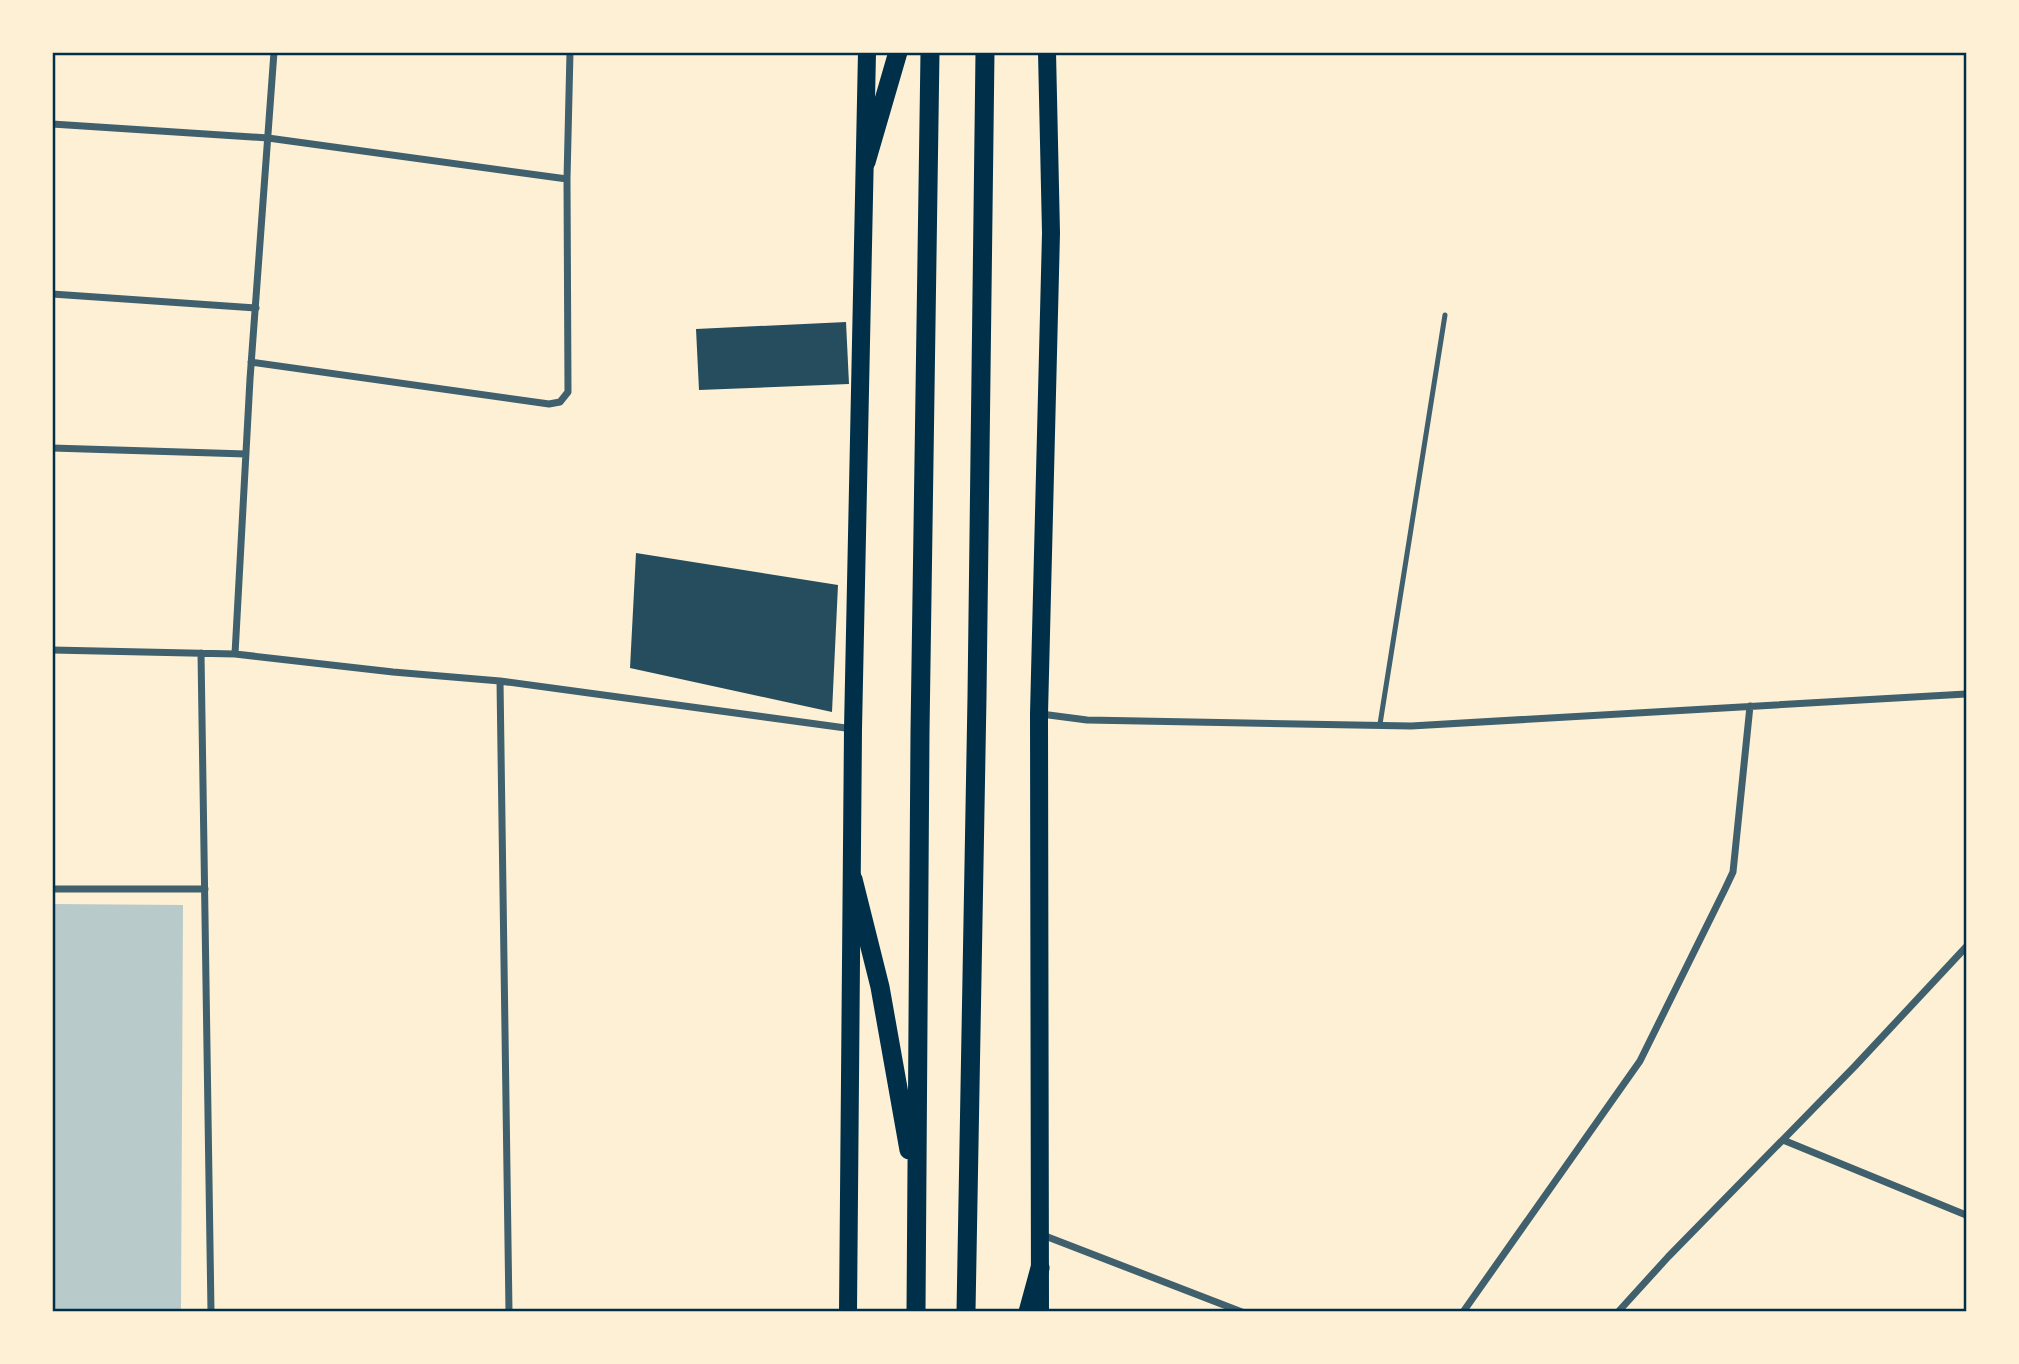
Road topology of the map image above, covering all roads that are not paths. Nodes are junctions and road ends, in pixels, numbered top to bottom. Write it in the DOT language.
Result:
graph roads {
  1 [pos="274,52"];
  2 [pos="570,52"];
  3 [pos="867,52"];
  4 [pos="898,52"];
  5 [pos="930,52"];
  6 [pos="985,52"];
  7 [pos="1047,52"];
  8 [pos="52,124"];
  9 [pos="268,138"];
  10 [pos="866,162"];
  11 [pos="566,179"];
  12 [pos="52,294"];
  13 [pos="256,308"];
  14 [pos="1446,315"];
  15 [pos="251,362"];
  16 [pos="52,448"];
  17 [pos="246,454"];
  18 [pos="52,650"];
  19 [pos="201,653"];
  20 [pos="235,653"];
  21 [pos="500,681"];
  22 [pos="1966,694"];
  23 [pos="1750,706"];
  24 [pos="1039,714"];
  25 [pos="1380,724"];
  26 [pos="853,729"];
  27 [pos="853,879"];
  28 [pos="52,889"];
  29 [pos="205,889"];
  30 [pos="1966,947"];
  31 [pos="1783,1140"];
  32 [pos="918,1202"];
  33 [pos="1966,1214"];
  34 [pos="1040,1234"];
  35 [pos="1040,1268"];
  36 [pos="211,1311"];
  37 [pos="509,1311"];
  38 [pos="848,1311"];
  39 [pos="916,1311"];
  40 [pos="966,1311"];
  41 [pos="1028,1311"];
  42 [pos="1040,1311"];
  43 [pos="1242,1311"];
  44 [pos="1464,1311"];
  45 [pos="1618,1311"];
  1 -- 9 [label="street"];
  2 -- 11 [label="street"];
  3 -- 10 [label="main road"];
  4 -- 10 [label="highway"];
  5 -- 32 [label="highway"];
  6 -- 40 [label="highway"];
  7 -- 24 [label="main road"];
  8 -- 9 [label="street"];
  9 -- 11 [label="street"];
  9 -- 13 [label="street"];
  10 -- 26 [label="main road"];
  11 -- 15 [label="street"];
  12 -- 13 [label="street"];
  13 -- 15 [label="street"];
  14 -- 25 [label="lane"];
  15 -- 17 [label="street"];
  16 -- 17 [label="street"];
  17 -- 20 [label="street"];
  18 -- 19 [label="street"];
  19 -- 20 [label="street"];
  19 -- 29 [label="street"];
  20 -- 21 [label="street"];
  21 -- 26 [label="street"];
  21 -- 37 [label="street"];
  22 -- 23 [label="street"];
  23 -- 25 [label="street"];
  23 -- 44 [label="street"];
  24 -- 25 [label="street"];
  24 -- 34 [label="main road"];
  26 -- 27 [label="main road"];
  27 -- 32 [label="highway"];
  27 -- 38 [label="main road"];
  28 -- 29 [label="street"];
  29 -- 36 [label="street"];
  30 -- 31 [label="street"];
  31 -- 33 [label="street"];
  31 -- 45 [label="street"];
  32 -- 39 [label="highway"];
  34 -- 35 [label="main road"];
  34 -- 43 [label="street"];
  35 -- 41 [label="highway"];
  35 -- 42 [label="main road"];
}
